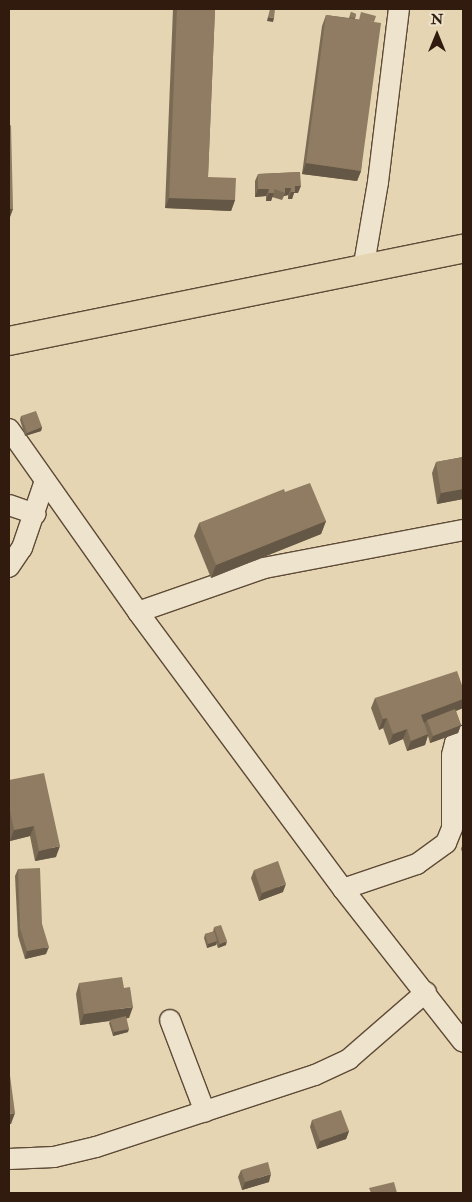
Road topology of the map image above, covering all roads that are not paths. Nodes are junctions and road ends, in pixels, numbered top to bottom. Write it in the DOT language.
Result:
graph roads {
  1 [pos="399,9"];
  2 [pos="463,249"];
  3 [pos="362,270"];
  4 [pos="9,341"];
  5 [pos="9,429"];
  6 [pos="45,481"];
  7 [pos="9,505"];
  8 [pos="34,514"];
  9 [pos="463,530"];
  10 [pos="9,567"];
  11 [pos="138,612"];
  12 [pos="463,736"];
  13 [pos="343,889"];
  14 [pos="426,992"];
  15 [pos="170,1020"];
  16 [pos="463,1042"];
  17 [pos="205,1112"];
  18 [pos="9,1159"];
  1 -- 3 [label="street"];
  2 -- 3 [label="highway"];
  3 -- 4 [label="highway"];
  5 -- 6 [label="street"];
  6 -- 8 [label="street"];
  6 -- 11 [label="street"];
  7 -- 8 [label="street"];
  8 -- 10 [label="street"];
  9 -- 11 [label="street"];
  11 -- 13 [label="street"];
  12 -- 13 [label="street"];
  13 -- 14 [label="street"];
  14 -- 16 [label="street"];
  14 -- 17 [label="street"];
  15 -- 17 [label="street"];
  17 -- 18 [label="street"];
}
